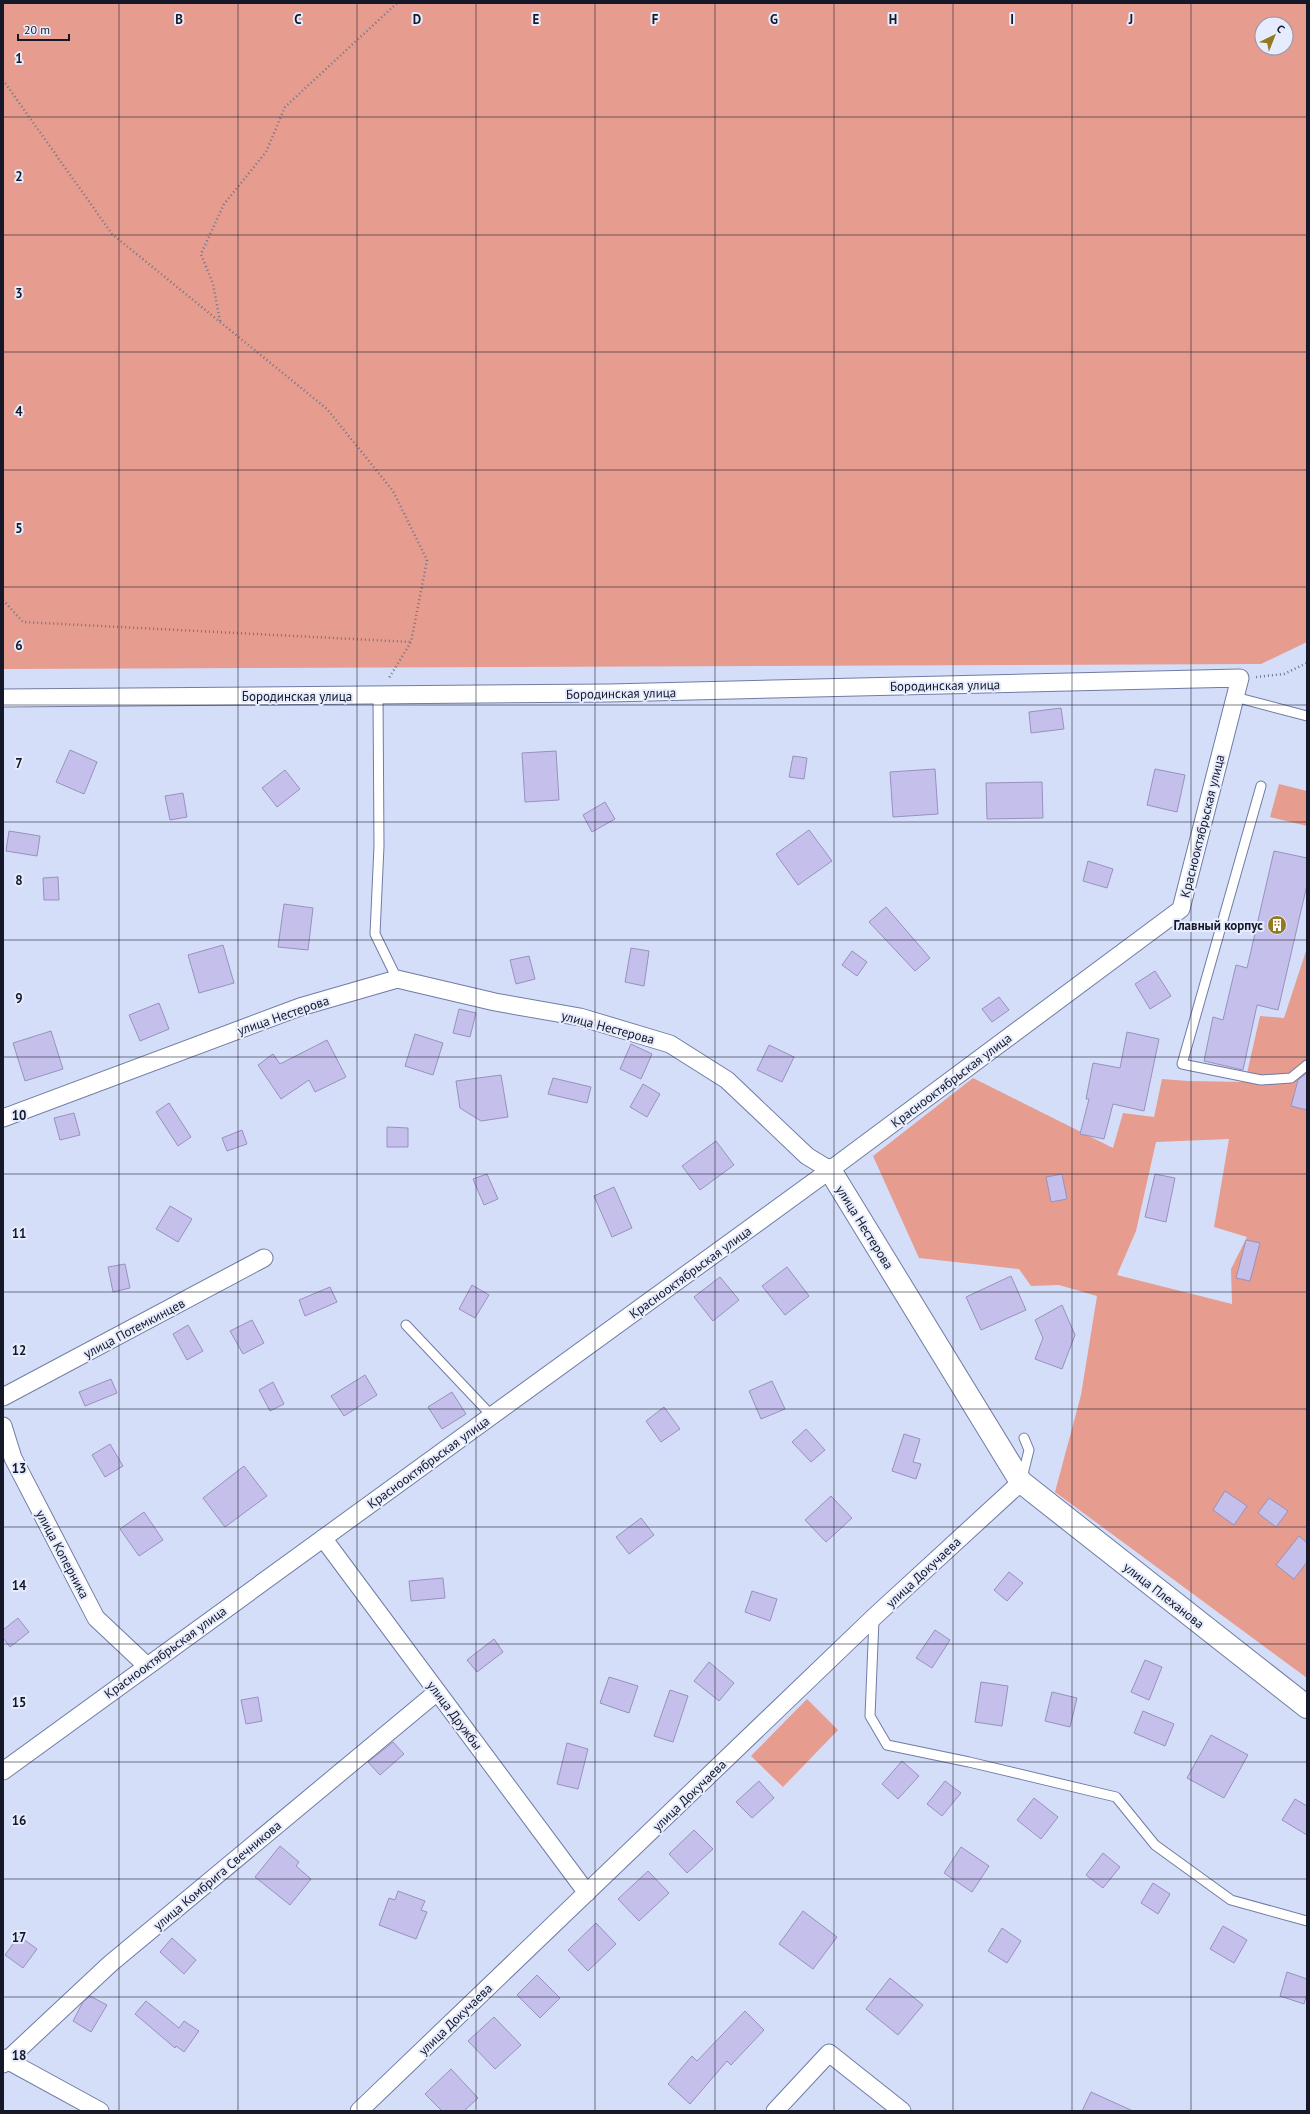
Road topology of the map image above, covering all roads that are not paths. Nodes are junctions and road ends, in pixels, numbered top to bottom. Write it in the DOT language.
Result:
graph roads {
  1 [pos="1240,678"];
  2 [pos="378,695"];
  3 [pos="1235,697"];
  4 [pos="3,698"];
  5 [pos="1307,716"];
  6 [pos="1261,786"];
  7 [pos="397,979"];
  8 [pos="1307,1066"];
  9 [pos="3,1118"];
  10 [pos="830,1170"];
  11 [pos="264,1258"];
  12 [pos="406,1326"];
  13 [pos="3,1397"];
  14 [pos="492,1416"];
  15 [pos="3,1426"];
  16 [pos="1024,1438"];
  17 [pos="1021,1482"];
  18 [pos="323,1538"];
  19 [pos="874,1617"];
  20 [pos="147,1666"];
  21 [pos="437,1692"];
  22 [pos="1307,1707"];
  23 [pos="3,1771"];
  24 [pos="587,1893"];
  25 [pos="1307,1921"];
  26 [pos="5,2061"];
  27 [pos="100,2111"];
  28 [pos="359,2111"];
  29 [pos="775,2111"];
  30 [pos="902,2111"];
  1 -- 2 [label="street, Бородинская улица"];
  1 -- 3 [label="street, Краснооктябрьская улица"];
  2 -- 4 [label="street, Бородинская улица"];
  2 -- 7 [label="lane"];
  3 -- 5 [label="lane"];
  3 -- 10 [label="street, Краснооктябрьская улица"];
  6 -- 8 [label="lane"];
  7 -- 9 [label="street, улица Нестерова"];
  7 -- 10 [label="street, улица Нестерова"];
  10 -- 14 [label="street, Краснооктябрьская улица"];
  10 -- 17 [label="street, улица Нестерова"];
  11 -- 13 [label="street, улица Потемкинцев"];
  12 -- 14 [label="lane"];
  14 -- 18 [label="street, Краснооктябрьская улица"];
  15 -- 20 [label="street, улица Коперника"];
  16 -- 17 [label="lane"];
  17 -- 19 [label="street, улица Докучаева"];
  17 -- 22 [label="street, улица Плеханова"];
  18 -- 20 [label="street, Краснооктябрьская улица"];
  18 -- 21 [label="street, улица Дружбы"];
  19 -- 24 [label="street, улица Докучаева"];
  19 -- 25 [label="lane"];
  20 -- 23 [label="street, Краснооктябрьская улица"];
  21 -- 24 [label="street, улица Дружбы"];
  21 -- 26 [label="street, улица Комбрига Свечникова"];
  24 -- 28 [label="street, улица Докучаева"];
  26 -- 27 [label="street"];
  29 -- 30 [label="street"];
}
